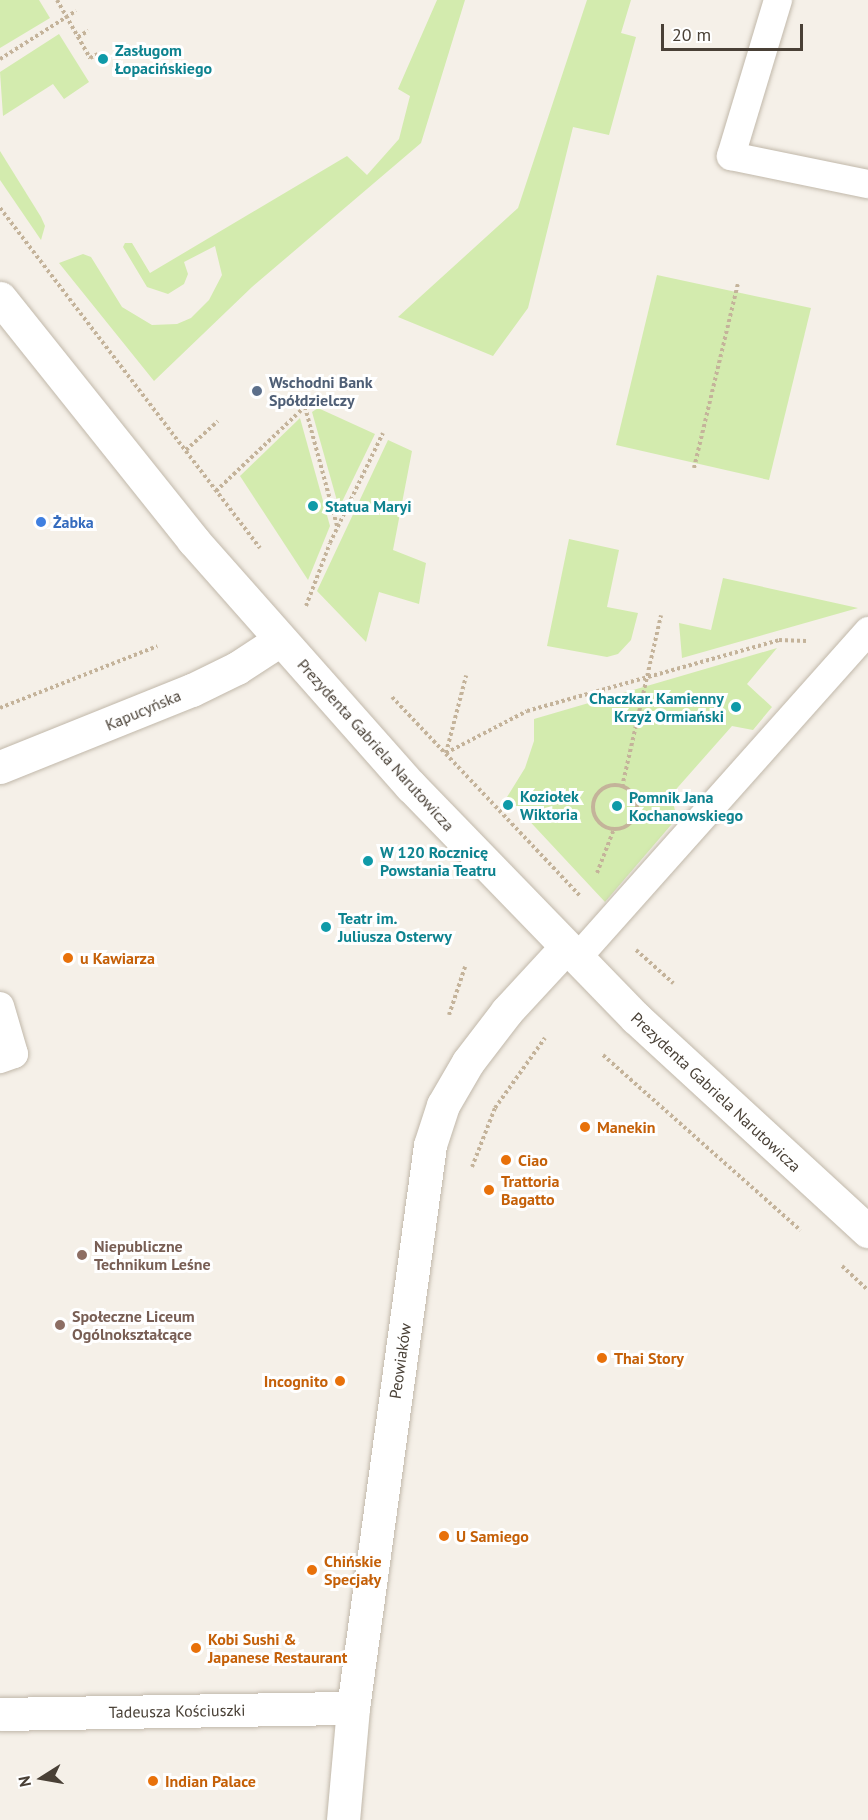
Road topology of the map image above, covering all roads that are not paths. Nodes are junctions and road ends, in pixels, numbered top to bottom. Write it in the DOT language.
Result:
graph roads {
  1 [pos="778,0"];
  2 [pos="868,184"];
  3 [pos="0,298"];
  4 [pos="864,637"];
  5 [pos="280,640"];
  6 [pos="0,767"];
  7 [pos="572,952"];
  8 [pos="0,1006"];
  9 [pos="0,1059"];
  10 [pos="868,1231"];
  11 [pos="353,1708"];
  12 [pos="0,1714"];
  13 [pos="343,1820"];
  1 -- 2 [label="lane"];
  3 -- 5 [label="street, Prezydenta Gabriela Narutowicza"];
  4 -- 7 [label="lane"];
  5 -- 6 [label="street, Kapucyńska"];
  5 -- 7 [label="street, Prezydenta Gabriela Narutowicza"];
  7 -- 10 [label="street, Prezydenta Gabriela Narutowicza"];
  7 -- 11 [label="street, Peowiaków"];
  8 -- 9 [label="lane"];
  11 -- 12 [label="street, Tadeusza Kościuszki"];
  11 -- 13 [label="street, Peowiaków"];
}
